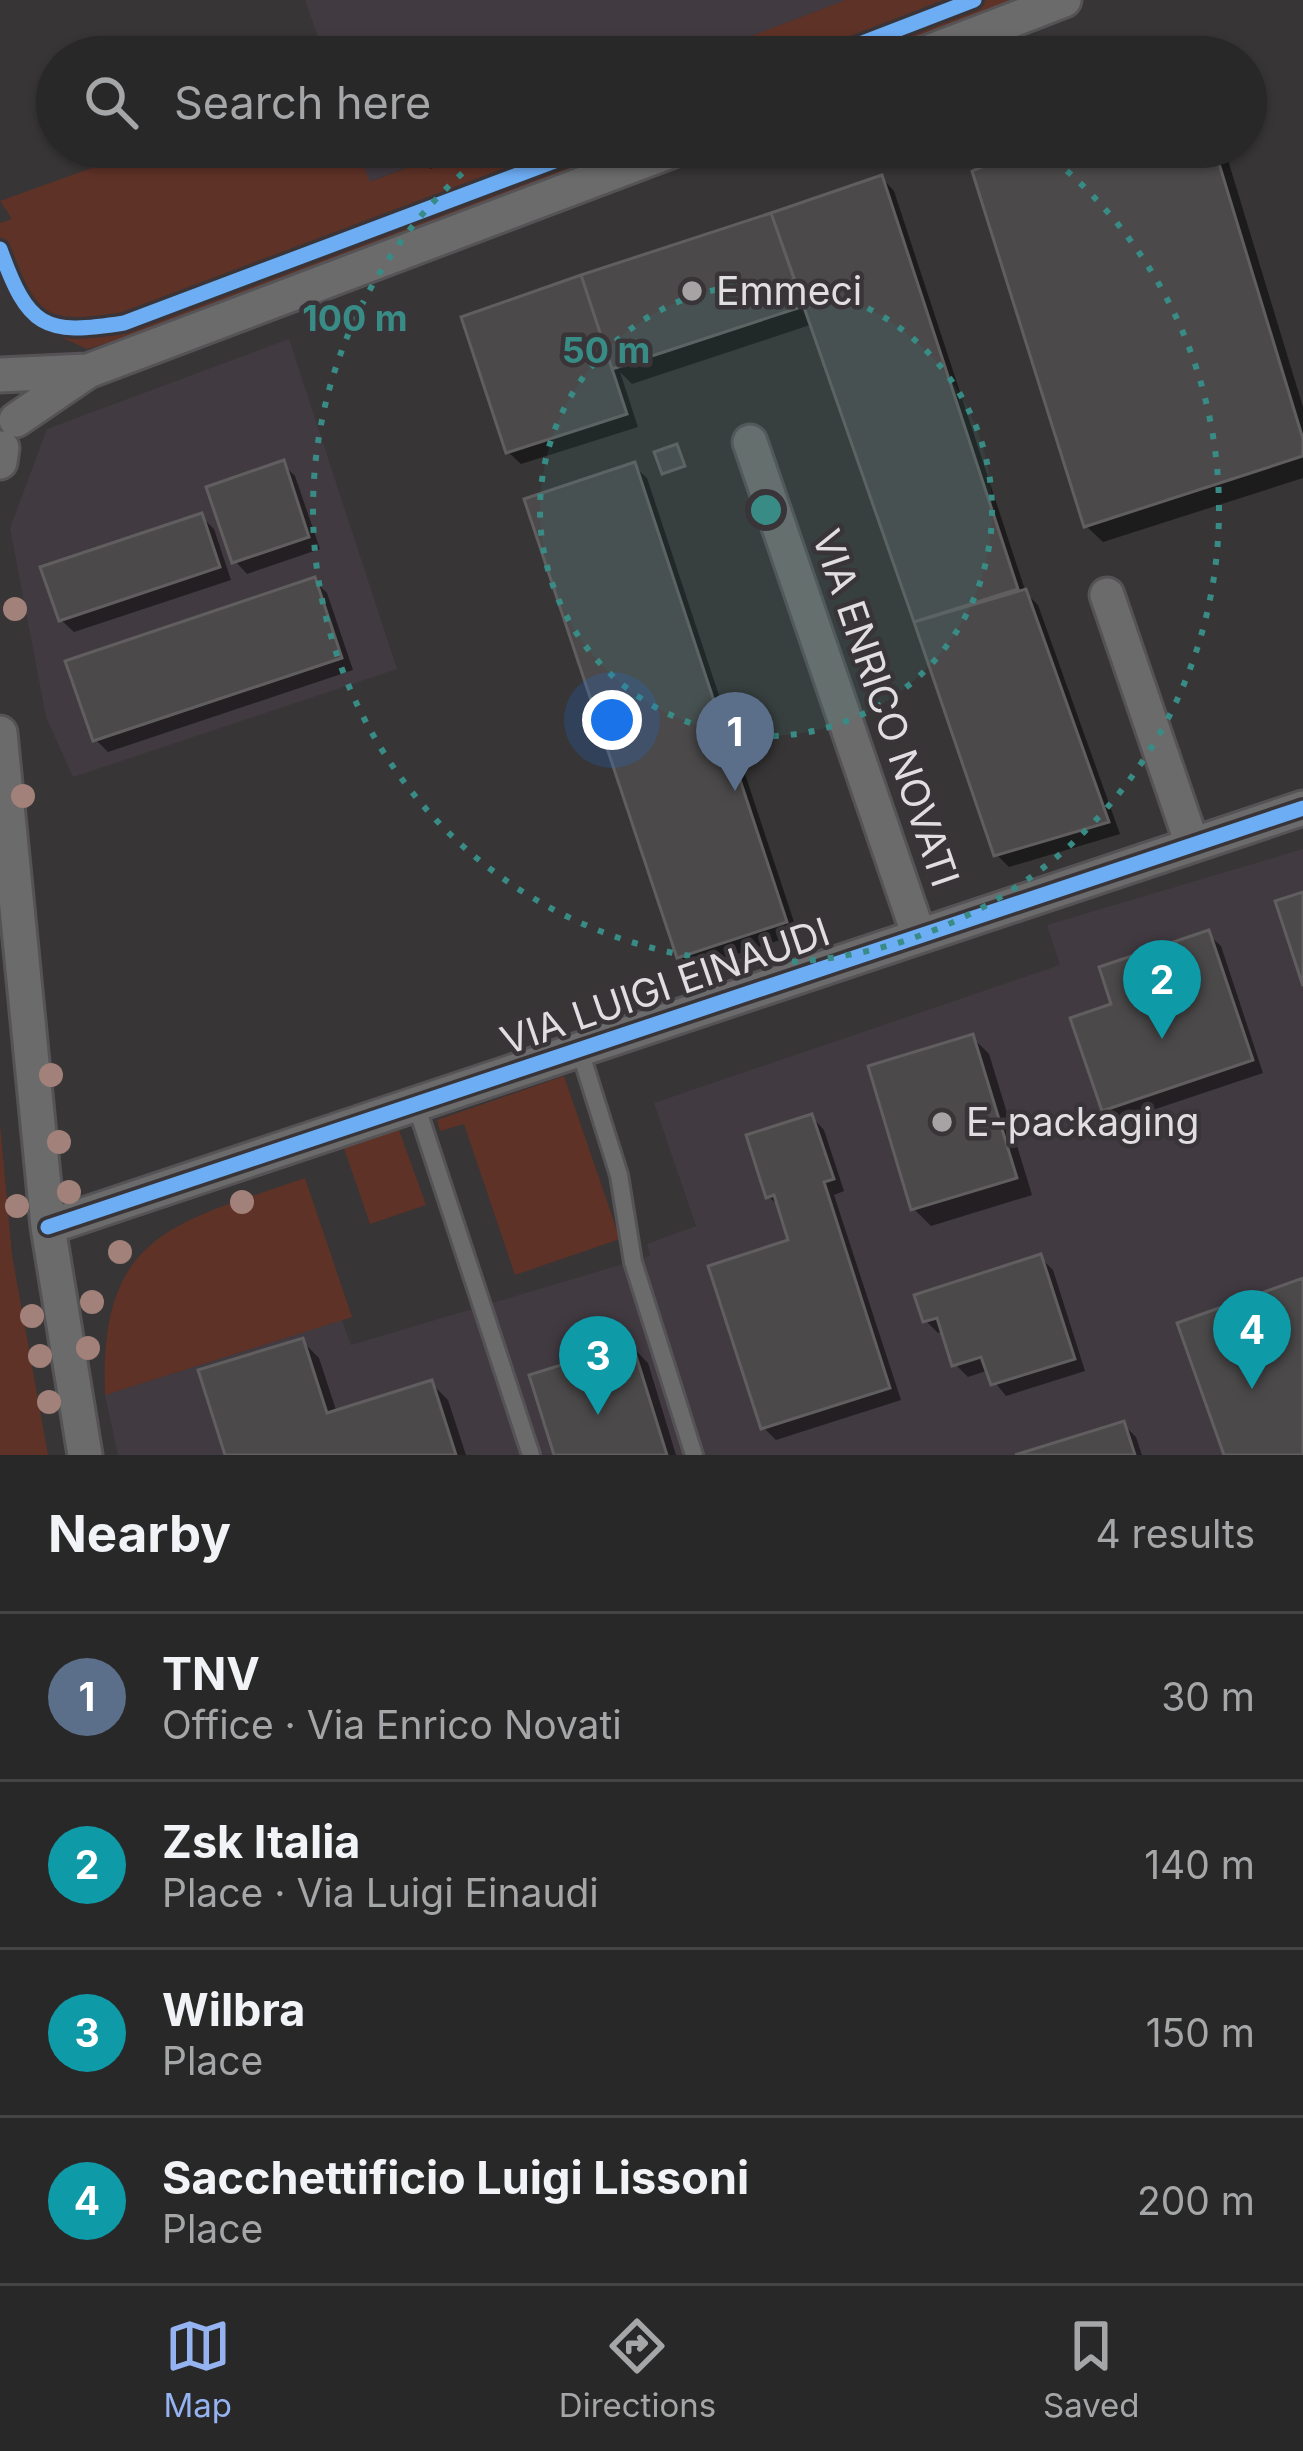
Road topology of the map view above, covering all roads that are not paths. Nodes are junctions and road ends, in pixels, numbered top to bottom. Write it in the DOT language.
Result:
graph roads {
  1 [pos="1064,0"];
  2 [pos="971,36"];
  3 [pos="625,168"];
  4 [pos="88,371"];
  5 [pos="0,378"];
  6 [pos="750,442"];
  7 [pos="4,445"];
  8 [pos="1107,595"];
  9 [pos="0,733"];
  10 [pos="1303,808"];
  11 [pos="1192,844"];
  12 [pos="919,933"];
  13 [pos="580,1051"];
  14 [pos="417,1108"];
  15 [pos="48,1227"];
  16 [pos="85,1455"];
  17 [pos="530,1455"];
  18 [pos="694,1455"];
  1 -- 2 [label="street"];
  3 -- 4 [label="street"];
  4 -- 5 [label="street"];
  4 -- 7 [label="street"];
  5 -- 7 [label="street"];
  6 -- 12 [label="street, VIA ENRICO NOVATI"];
  8 -- 11 [label="street"];
  9 -- 15 [label="street"];
  10 -- 11 [label="street, VIA LUIGI EINAUDI"];
  11 -- 12 [label="street, VIA LUIGI EINAUDI"];
  12 -- 13 [label="street, VIA LUIGI EINAUDI"];
  13 -- 14 [label="street, VIA LUIGI EINAUDI"];
  13 -- 18 [label="lane"];
  14 -- 15 [label="street, VIA LUIGI EINAUDI"];
  14 -- 17 [label="lane"];
  15 -- 16 [label="street"];
}
